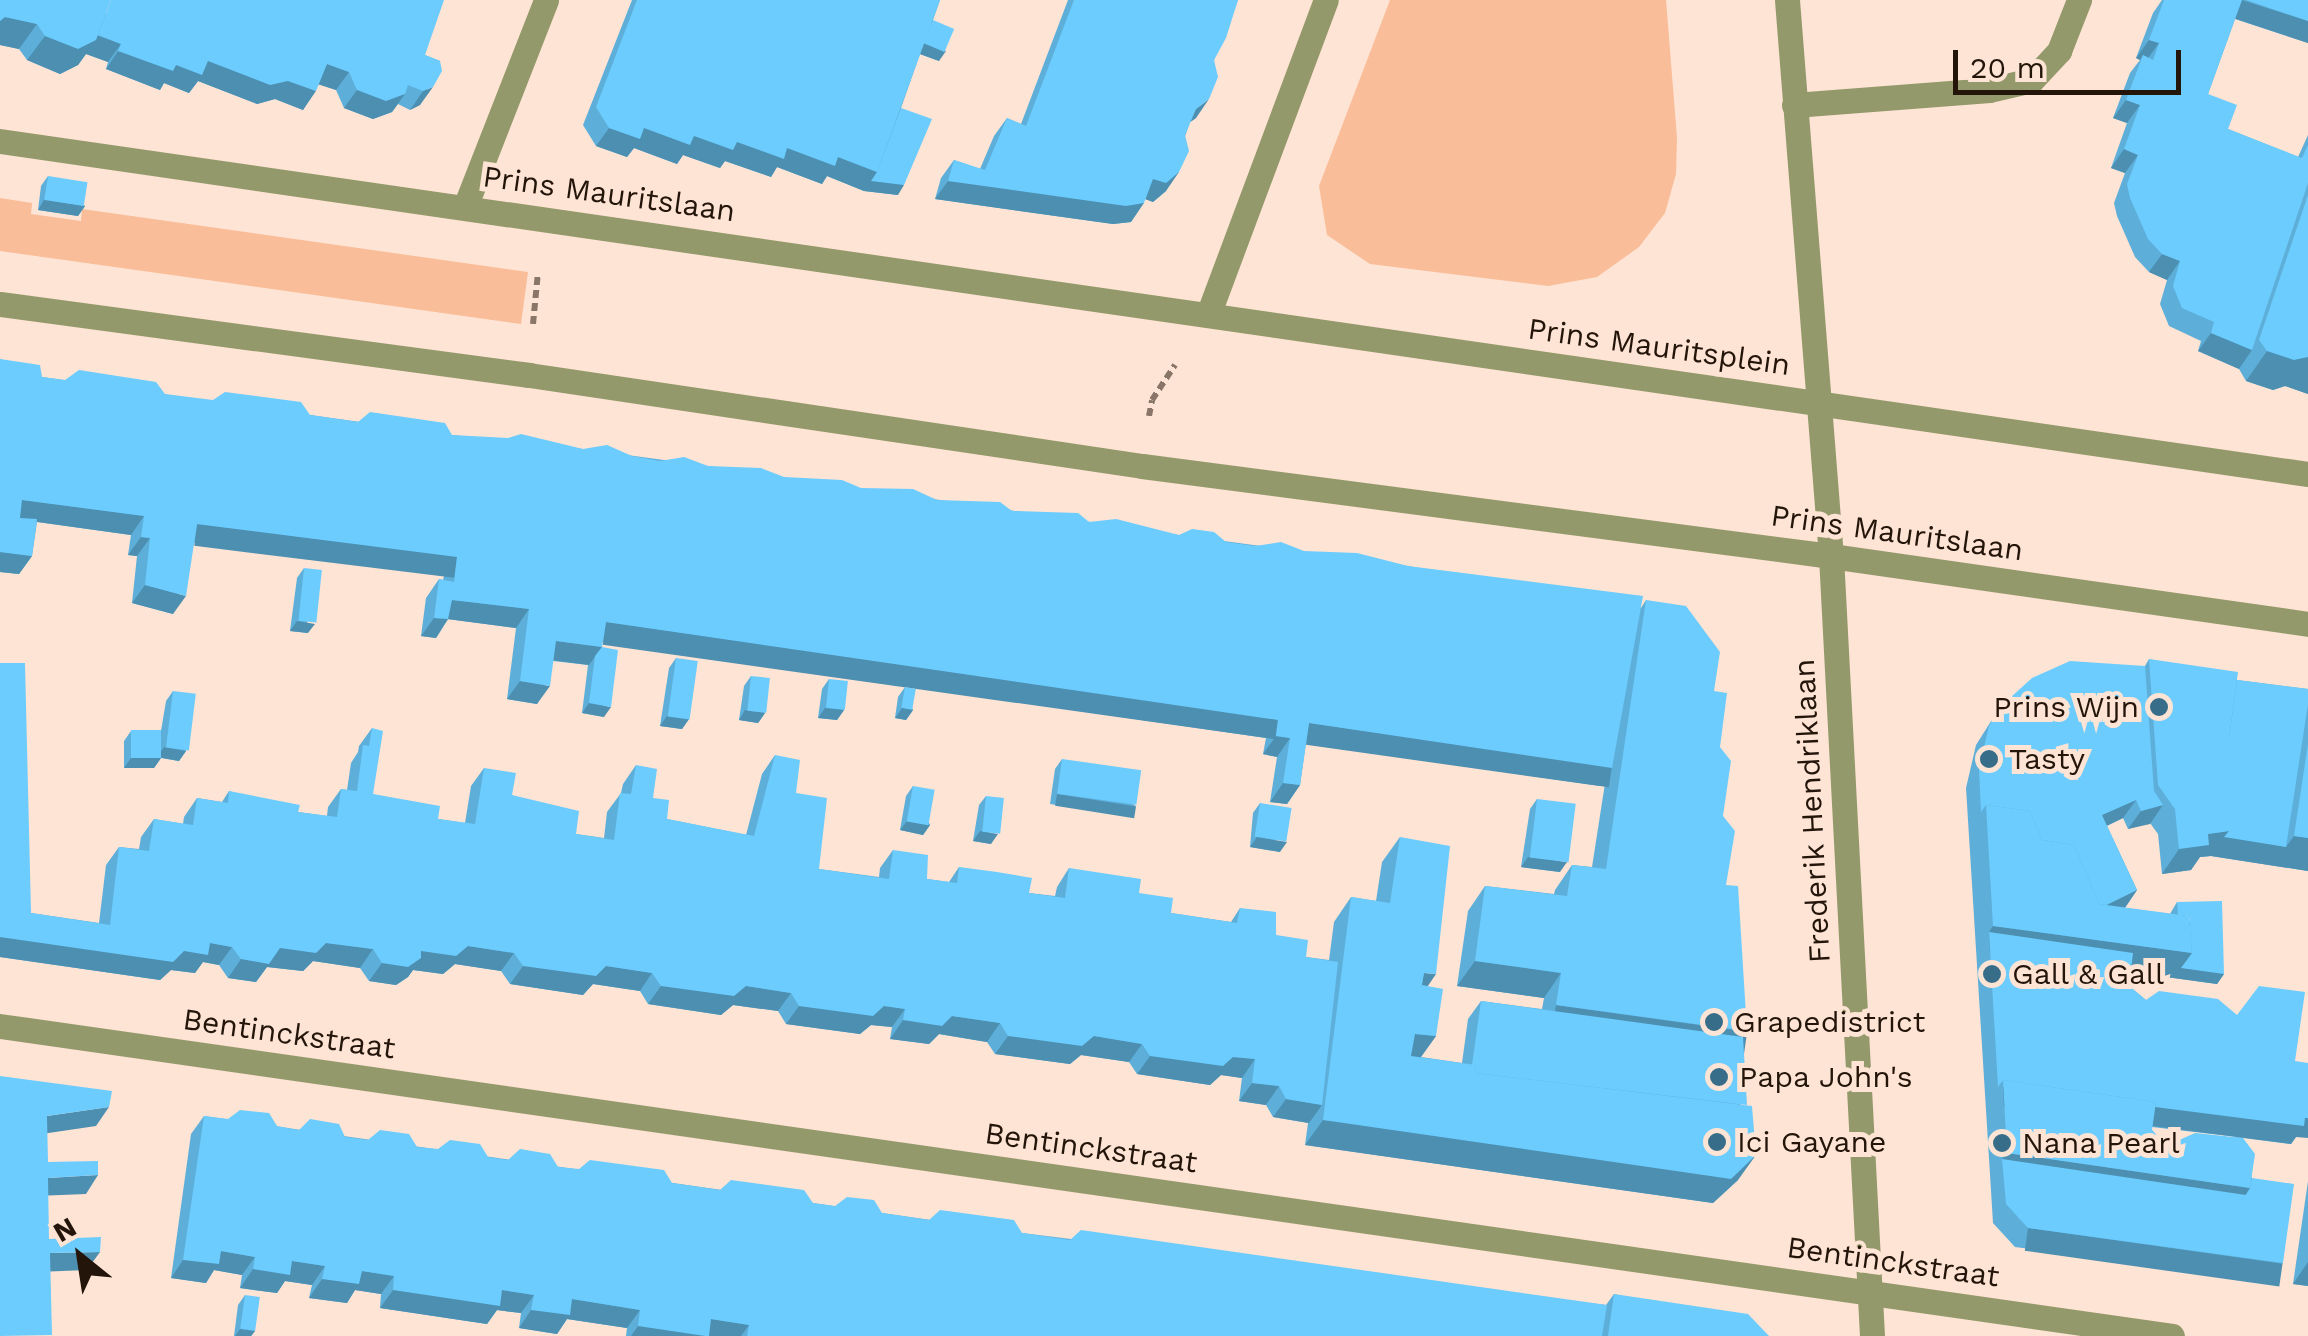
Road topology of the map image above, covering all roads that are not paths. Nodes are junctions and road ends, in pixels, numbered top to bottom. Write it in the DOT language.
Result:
graph roads {
  1 [pos="546,0"];
  2 [pos="1326,0"];
  3 [pos="1787,0"];
  4 [pos="2079,0"];
  5 [pos="1794,104"];
  6 [pos="0,141"];
  7 [pos="465,207"];
  8 [pos="0,304"];
  9 [pos="1208,315"];
  10 [pos="1820,403"];
  11 [pos="2308,474"];
  12 [pos="1831,556"];
  13 [pos="2308,624"];
  14 [pos="0,1026"];
  15 [pos="1869,1291"];
  16 [pos="1872,1336"];
  17 [pos="2172,1336"];
  1 -- 7 [label="street"];
  2 -- 9 [label="street"];
  3 -- 5 [label="street, Prins Mauritsplein"];
  4 -- 5 [label="street"];
  5 -- 10 [label="street, Prins Mauritsplein"];
  6 -- 7 [label="street, Prins Mauritslaan"];
  7 -- 9 [label="street, Prins Mauritslaan"];
  8 -- 12 [label="street, Prins Mauritslaan"];
  9 -- 10 [label="street, Prins Mauritsplein"];
  10 -- 11 [label="street"];
  10 -- 12 [label="street, Frederik Hendriklaan"];
  12 -- 13 [label="street, Prins Mauritslaan"];
  12 -- 15 [label="street, Frederik Hendriklaan"];
  14 -- 15 [label="street, Bentinckstraat"];
  15 -- 16 [label="street, Frederik Hendriklaan"];
  15 -- 17 [label="street, Bentinckstraat"];
}
